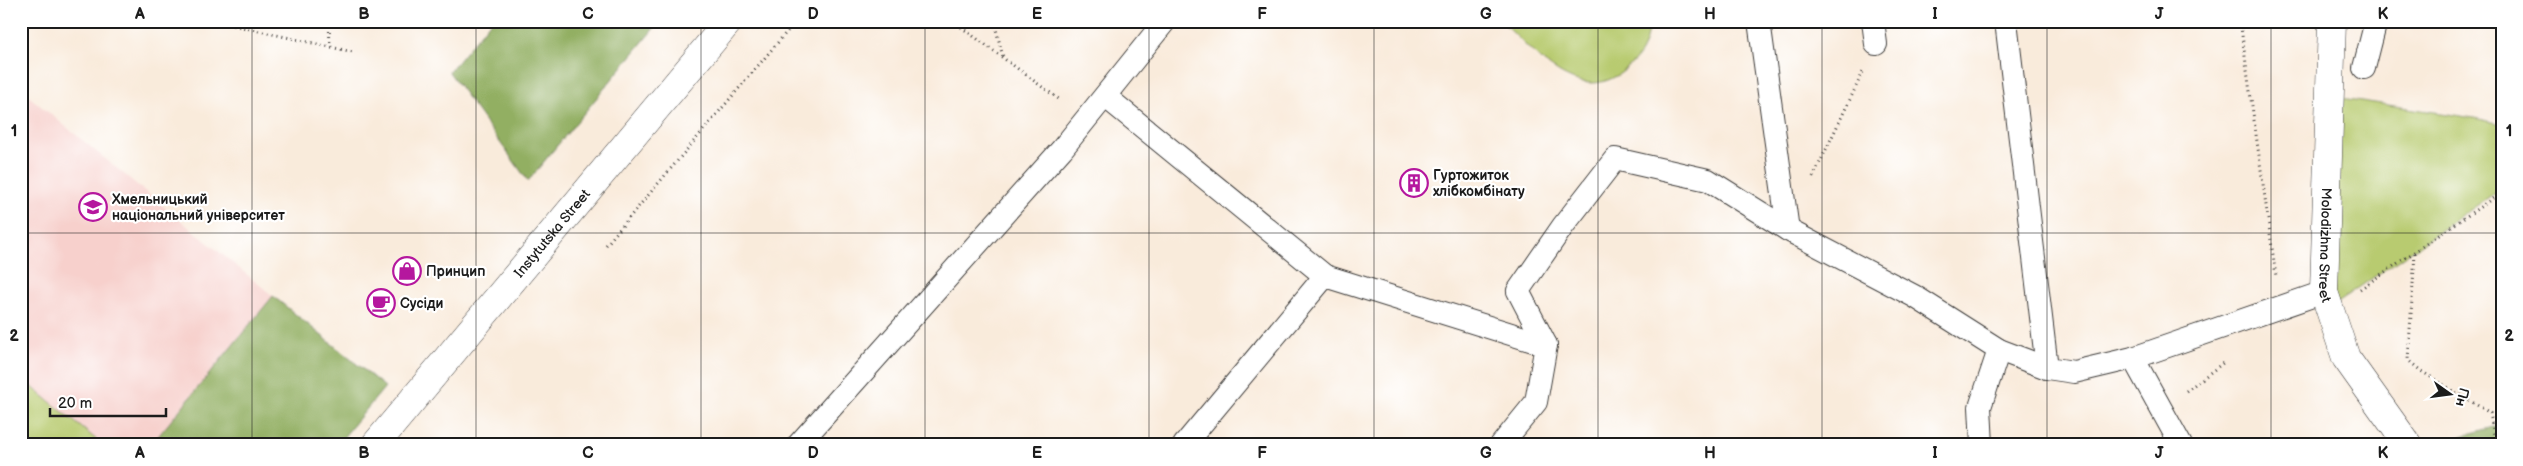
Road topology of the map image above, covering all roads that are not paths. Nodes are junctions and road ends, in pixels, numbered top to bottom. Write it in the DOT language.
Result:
graph roads {
  1 [pos="729,21"];
  2 [pos="1166,21"];
  3 [pos="1759,21"];
  4 [pos="1873,21"];
  5 [pos="2006,21"];
  6 [pos="2332,21"];
  7 [pos="2376,21"];
  8 [pos="1876,44"];
  9 [pos="2364,68"];
  10 [pos="1106,97"];
  11 [pos="1788,230"];
  12 [pos="1326,276"];
  13 [pos="2327,301"];
  14 [pos="1546,345"];
  15 [pos="2000,350"];
  16 [pos="2132,358"];
  17 [pos="2047,368"];
  18 [pos="375,445"];
  19 [pos="798,445"];
  20 [pos="1184,445"];
  21 [pos="1501,445"];
  22 [pos="1982,445"];
  23 [pos="2182,445"];
  24 [pos="2408,445"];
  1 -- 18 [label="street, Instytutska Street"];
  2 -- 10 [label="lane"];
  3 -- 11 [label="lane"];
  4 -- 8 [label="lane"];
  5 -- 17 [label="lane"];
  6 -- 13 [label="street, Molodizhna Street"];
  7 -- 9 [label="lane"];
  10 -- 12 [label="lane"];
  10 -- 19 [label="lane"];
  11 -- 14 [label="lane"];
  11 -- 15 [label="lane"];
  12 -- 14 [label="lane"];
  12 -- 20 [label="lane"];
  13 -- 16 [label="lane"];
  13 -- 24 [label="street, Molodizhna Street"];
  14 -- 21 [label="lane"];
  15 -- 17 [label="lane"];
  15 -- 22 [label="lane"];
  16 -- 17 [label="lane"];
  16 -- 23 [label="lane"];
}
